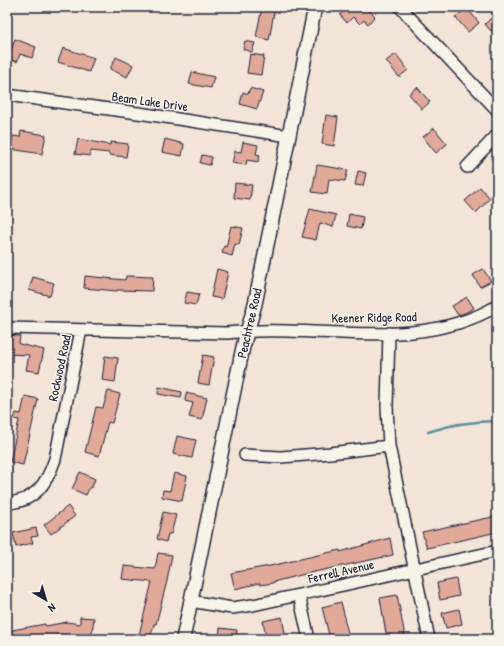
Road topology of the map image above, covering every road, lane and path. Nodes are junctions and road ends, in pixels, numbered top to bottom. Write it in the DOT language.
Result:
graph roads {
  1 [pos="315,7"];
  2 [pos="400,7"];
  3 [pos="7,95"];
  4 [pos="497,110"];
  5 [pos="497,135"];
  6 [pos="288,136"];
  7 [pos="467,167"];
  8 [pos="497,306"];
  9 [pos="7,328"];
  10 [pos="81,330"];
  11 [pos="247,331"];
  12 [pos="389,333"];
  13 [pos="390,446"];
  14 [pos="245,455"];
  15 [pos="7,503"];
  16 [pos="497,551"];
  17 [pos="414,569"];
  18 [pos="299,595"];
  19 [pos="190,601"];
  20 [pos="183,639"];
  21 [pos="309,639"];
  22 [pos="429,639"];
  1 -- 6 [label="street, Peachtree Road"];
  2 -- 4 [label="street"];
  3 -- 6 [label="street, Beam Lake Drive"];
  5 -- 7 [label="street"];
  6 -- 11 [label="street, Peachtree Road"];
  8 -- 12 [label="street, Keener Ridge Road"];
  9 -- 10 [label="street"];
  10 -- 11 [label="street, Rockwood Road"];
  10 -- 15 [label="street, Rockwood Road"];
  11 -- 12 [label="street, Keener Ridge Road"];
  11 -- 19 [label="street, Peachtree Road"];
  12 -- 13 [label="street"];
  13 -- 14 [label="street"];
  13 -- 17 [label="street"];
  16 -- 17 [label="street, Ferrell Avenue"];
  17 -- 18 [label="street, Ferrell Avenue"];
  17 -- 22 [label="street"];
  18 -- 19 [label="street, Ferrell Avenue"];
  18 -- 21 [label="street"];
  19 -- 20 [label="street, Peachtree Road"];
}
